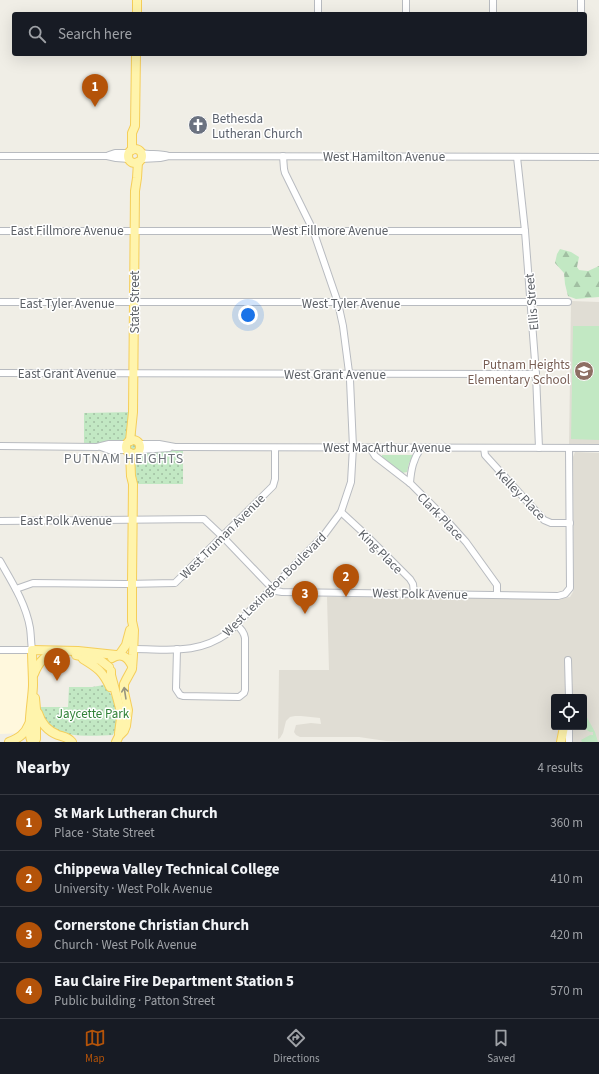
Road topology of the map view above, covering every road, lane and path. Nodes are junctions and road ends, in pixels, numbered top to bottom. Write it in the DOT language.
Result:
graph roads {
  1 [pos="137,0"];
  2 [pos="318,0"];
  3 [pos="406,0"];
  4 [pos="493,0"];
  5 [pos="581,0"];
  6 [pos="137,12"];
  7 [pos="318,12"];
  8 [pos="406,12"];
  9 [pos="493,12"];
  10 [pos="581,12"];
  11 [pos="136,56"];
  12 [pos="0,156"];
  13 [pos="135,156"];
  14 [pos="283,156"];
  15 [pos="517,157"];
  16 [pos="599,157"];
  17 [pos="135,230"];
  18 [pos="313,230"];
  19 [pos="525,230"];
  20 [pos="0,231"];
  21 [pos="0,302"];
  22 [pos="568,302"];
  23 [pos="134,303"];
  24 [pos="338,303"];
  25 [pos="531,303"];
  26 [pos="0,373"];
  27 [pos="134,373"];
  28 [pos="350,374"];
  29 [pos="536,374"];
  30 [pos="0,446"];
  31 [pos="133,447"];
  32 [pos="353,447"];
  33 [pos="276,448"];
  34 [pos="370,448"];
  35 [pos="421,448"];
  36 [pos="484,448"];
  37 [pos="539,448"];
  38 [pos="569,448"];
  39 [pos="599,448"];
  40 [pos="410,483"];
  41 [pos="341,512"];
  42 [pos="132,520"];
  43 [pos="0,521"];
  44 [pos="570,522"];
  45 [pos="222,536"];
  46 [pos="0,561"];
  47 [pos="132,584"];
  48 [pos="272,588"];
  49 [pos="16,590"];
  50 [pos="414,593"];
  51 [pos="497,594"];
  52 [pos="132,621"];
  53 [pos="237,625"];
  54 [pos="134,649"];
  55 [pos="177,649"];
  56 [pos="0,650"];
  57 [pos="32,650"];
  58 [pos="62,651"];
  59 [pos="118,655"];
  60 [pos="80,656"];
  61 [pos="568,660"];
  62 [pos="132,666"];
  63 [pos="110,669"];
  64 [pos="128,675"];
  65 [pos="33,677"];
  66 [pos="33,687"];
  67 [pos="569,694"];
  68 [pos="118,702"];
  69 [pos="36,709"];
  70 [pos="30,722"];
  71 [pos="563,730"];
  72 [pos="569,730"];
  73 [pos="118,739"];
  74 [pos="10,742"];
  75 [pos="33,742"];
  76 [pos="72,742"];
  77 [pos="561,742"];
  78 [pos="569,742"];
  1 -- 6 [label="main road"];
  2 -- 7 [label="street"];
  3 -- 8 [label="street"];
  4 -- 9 [label="street"];
  5 -- 10 [label="street"];
  11 -- 13 [label="main road, State Street"];
  12 -- 13 [label="street, West Hamilton Avenue"];
  13 -- 14 [label="street, West Hamilton Avenue"];
  13 -- 17 [label="main road, State Street"];
  14 -- 15 [label="street, West Hamilton Avenue"];
  14 -- 18 [label="street, West Lexington Boulevard"];
  15 -- 16 [label="street, West Hamilton Avenue"];
  15 -- 19 [label="street, Ellis Street"];
  17 -- 18 [label="street, West Fillmore Avenue"];
  17 -- 20 [label="street, East Fillmore Avenue"];
  17 -- 23 [label="main road, State Street"];
  18 -- 19 [label="street, West Fillmore Avenue"];
  18 -- 24 [label="street, West Lexington Boulevard"];
  19 -- 25 [label="street, Ellis Street"];
  21 -- 23 [label="street, East Tyler Avenue"];
  22 -- 25 [label="street, West Tyler Avenue"];
  23 -- 24 [label="street, West Tyler Avenue"];
  23 -- 27 [label="main road, State Street"];
  24 -- 25 [label="street, West Tyler Avenue"];
  24 -- 28 [label="street, West Lexington Boulevard"];
  25 -- 29 [label="street, Ellis Street"];
  26 -- 27 [label="street, East Grant Avenue"];
  27 -- 28 [label="street, West Grant Avenue"];
  27 -- 31 [label="main road, State Street"];
  28 -- 29 [label="street, West Grant Avenue"];
  28 -- 32 [label="street, West Lexington Boulevard"];
  29 -- 37 [label="street, Ellis Street"];
  30 -- 31 [label="street, West MacArthur Avenue"];
  31 -- 33 [label="street, West MacArthur Avenue"];
  31 -- 42 [label="main road, State Street"];
  32 -- 33 [label="street, West MacArthur Avenue"];
  32 -- 34 [label="street, West MacArthur Avenue"];
  32 -- 41 [label="street, West Lexington Boulevard"];
  33 -- 45 [label="street, West Truman Avenue"];
  34 -- 35 [label="street, West MacArthur Avenue"];
  34 -- 40 [label="street, Clark Place"];
  35 -- 36 [label="street, West MacArthur Avenue"];
  35 -- 40 [label="street"];
  36 -- 37 [label="street, West MacArthur Avenue"];
  36 -- 44 [label="street, Kelley Place"];
  37 -- 38 [label="street, West MacArthur Avenue"];
  38 -- 39 [label="street, West MacArthur Avenue"];
  38 -- 44 [label="street"];
  40 -- 51 [label="street, Clark Place"];
  41 -- 48 [label="street, West Lexington Boulevard"];
  41 -- 50 [label="street, King Place"];
  42 -- 43 [label="street, East Polk Avenue"];
  42 -- 45 [label="street"];
  42 -- 47 [label="main road, State Street"];
  44 -- 51 [label="street, West Polk Avenue"];
  45 -- 47 [label="street, West Truman Avenue"];
  45 -- 48 [label="street"];
  46 -- 49 [label="street"];
  47 -- 49 [label="street, West Truman Avenue"];
  47 -- 52 [label="main road, State Street"];
  48 -- 50 [label="street, West Polk Avenue"];
  48 -- 53 [label="street, West Lexington Boulevard"];
  49 -- 57 [label="street"];
  50 -- 51 [label="street, West Polk Avenue"];
  52 -- 54 [label="main road, State Street"];
  52 -- 59 [label="main road, State Street"];
  53 -- 55 [label="street, West Lexington Boulevard"];
  53 -- 55 [label="street"];
  54 -- 55 [label="street, West Lexington Boulevard"];
  54 -- 62 [label="main road, State Street"];
  56 -- 57 [label="street"];
  57 -- 58 [label="main road"];
  57 -- 65 [label="main road"];
  58 -- 59 [label="main road"];
  58 -- 60 [label="main road"];
  58 -- 65 [label="main road"];
  59 -- 62 [label="main road"];
  59 -- 63 [label="main road"];
  60 -- 63 [label="main road"];
  60 -- 68 [label="main road"];
  61 -- 67 [label="street"];
  62 -- 64 [label="main road"];
  63 -- 64 [label="main road"];
  63 -- 68 [label="main road"];
  73 -- 64 [label="main road, one-way"];
  65 -- 66 [label="main road"];
  66 -- 69 [label="main road"];
  66 -- 70 [label="main road"];
  68 -- 73 [label="main road"];
  69 -- 75 [label="main road"];
  69 -- 76 [label="main road"];
  70 -- 74 [label="main road"];
  70 -- 75 [label="main road"];
  71 -- 77 [label="main road"];
  72 -- 78 [label="street"];
}
